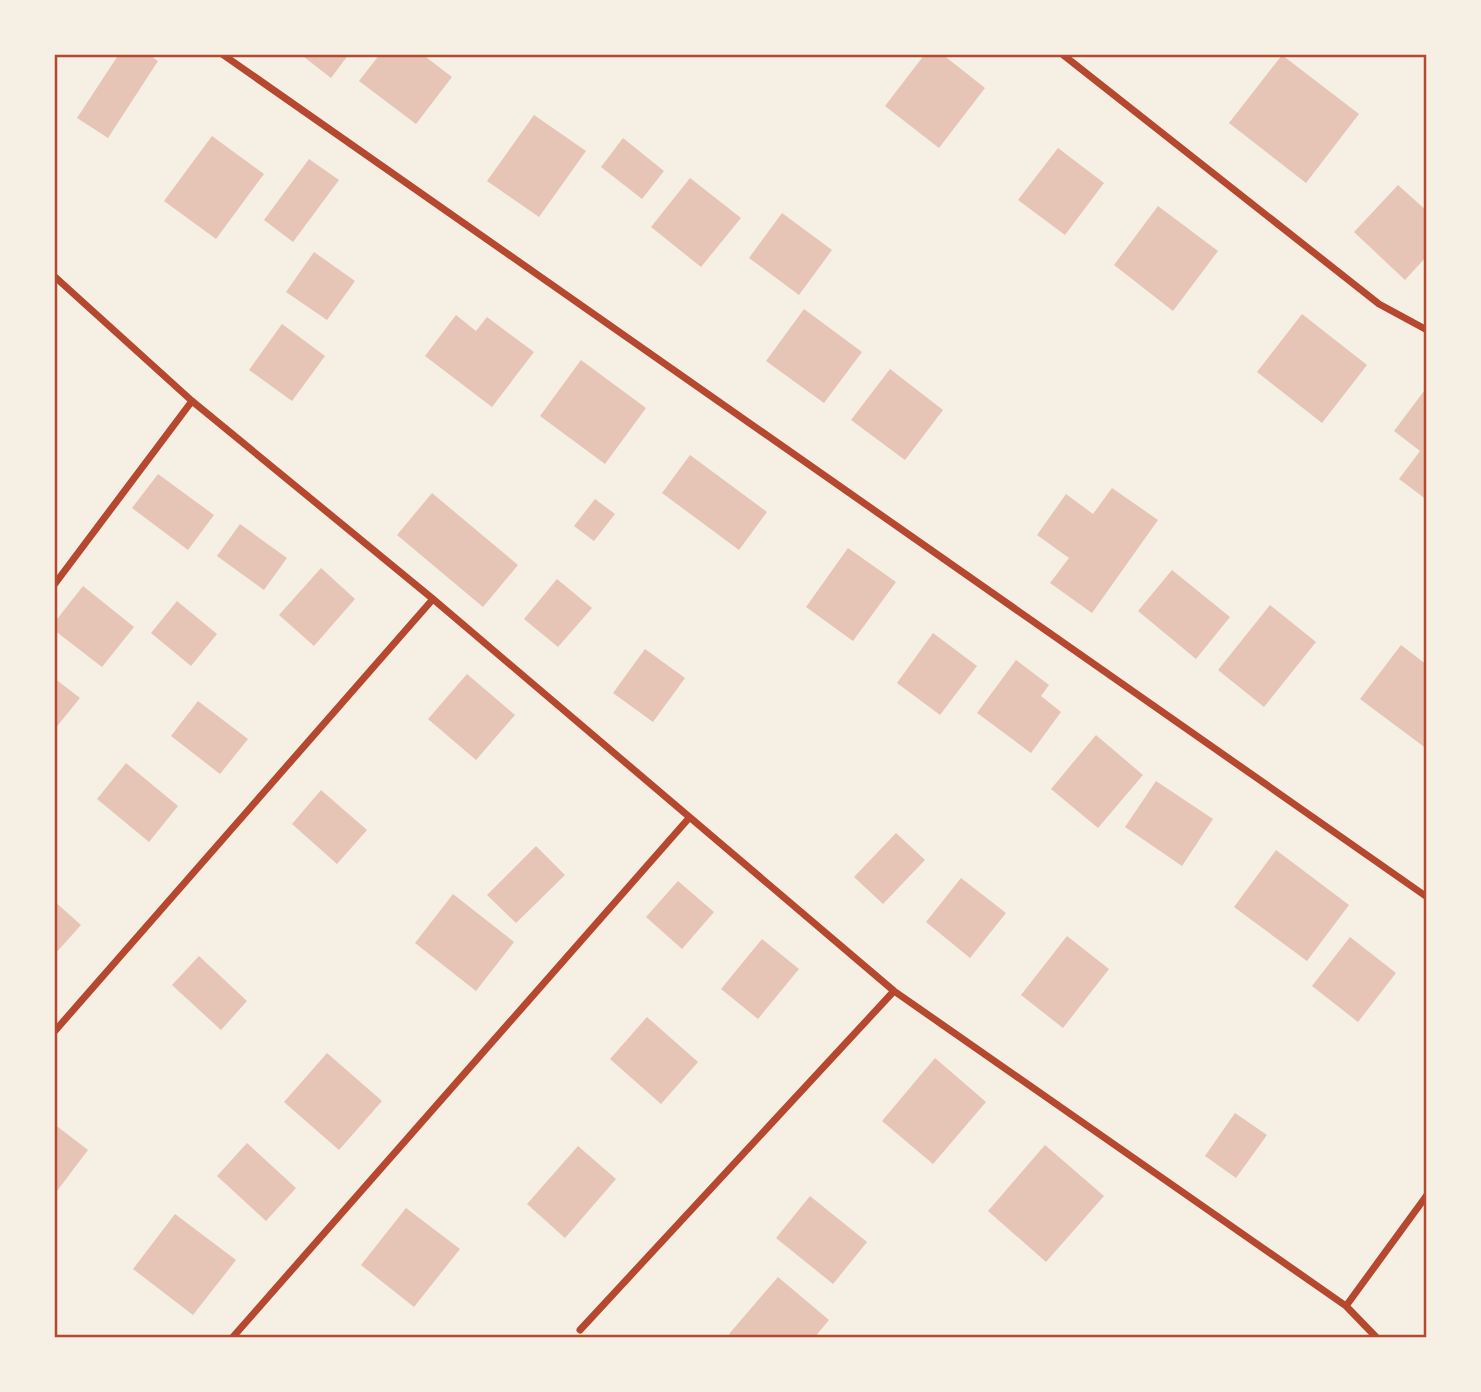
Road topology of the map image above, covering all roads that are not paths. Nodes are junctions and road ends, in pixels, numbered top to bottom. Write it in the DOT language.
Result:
graph roads {
  1 [pos="222,54"];
  2 [pos="1062,54"];
  3 [pos="54,276"];
  4 [pos="1427,330"];
  5 [pos="192,401"];
  6 [pos="54,585"];
  7 [pos="433,599"];
  8 [pos="689,818"];
  9 [pos="1427,897"];
  10 [pos="894,991"];
  11 [pos="54,1032"];
  12 [pos="1427,1195"];
  13 [pos="1346,1306"];
  14 [pos="580,1330"];
  15 [pos="232,1338"];
  16 [pos="1377,1338"];
  1 -- 9 [label="street"];
  2 -- 4 [label="street"];
  3 -- 5 [label="street"];
  5 -- 6 [label="street"];
  5 -- 7 [label="street"];
  7 -- 8 [label="street"];
  7 -- 11 [label="street"];
  8 -- 10 [label="street"];
  8 -- 15 [label="street"];
  10 -- 13 [label="street"];
  10 -- 14 [label="street"];
  12 -- 13 [label="street"];
  13 -- 16 [label="street"];
}
